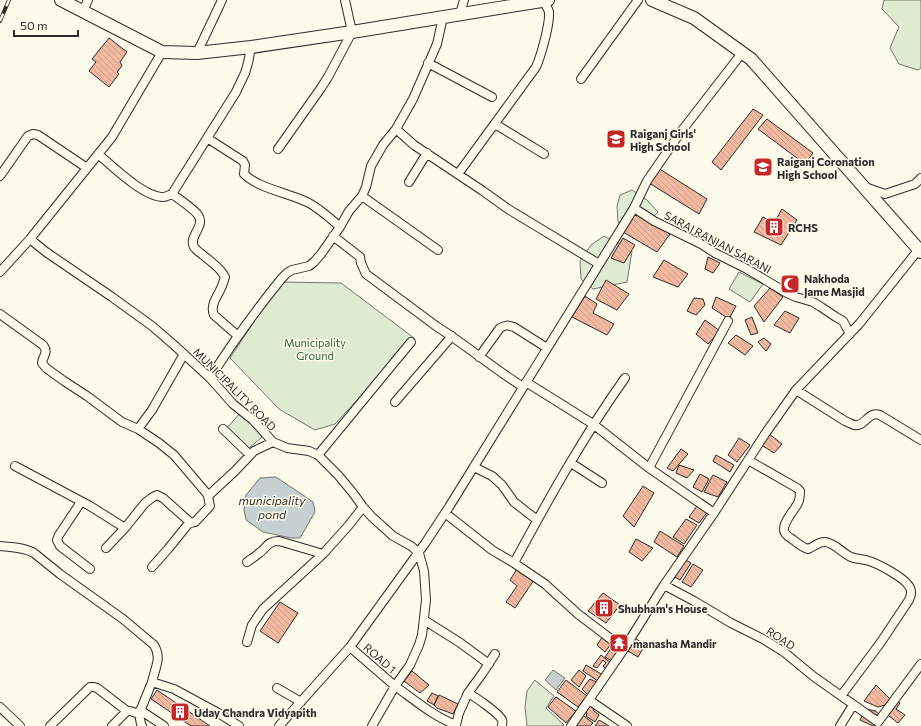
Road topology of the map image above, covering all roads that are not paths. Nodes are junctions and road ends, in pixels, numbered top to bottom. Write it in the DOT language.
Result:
graph roads {
  1 [pos="61,0"];
  2 [pos="222,0"];
  3 [pos="345,0"];
  4 [pos="464,0"];
  5 [pos="546,0"];
  6 [pos="638,0"];
  7 [pos="655,1"];
  8 [pos="85,6"];
  9 [pos="460,14"];
  10 [pos="443,17"];
  11 [pos="352,32"];
  12 [pos="251,47"];
  13 [pos="162,52"];
  14 [pos="742,53"];
  15 [pos="198,54"];
  16 [pos="428,63"];
  17 [pos="581,79"];
  18 [pos="492,97"];
  19 [pos="495,124"];
  20 [pos="396,129"];
  21 [pos="207,138"];
  22 [pos="278,149"];
  23 [pos="427,153"];
  24 [pos="98,154"];
  25 [pos="544,154"];
  26 [pos="87,168"];
  27 [pos="458,174"];
  28 [pos="0,176"];
  29 [pos="921,178"];
  30 [pos="409,182"];
  31 [pos="862,186"];
  32 [pos="172,194"];
  33 [pos="362,196"];
  34 [pos="634,208"];
  35 [pos="340,227"];
  36 [pos="333,236"];
  37 [pos="30,239"];
  38 [pos="438,250"];
  39 [pos="920,250"];
  40 [pos="599,264"];
  41 [pos="0,272"];
  42 [pos="0,314"];
  43 [pos="728,321"];
  44 [pos="850,334"];
  45 [pos="238,336"];
  46 [pos="452,336"];
  47 [pos="411,342"];
  48 [pos="548,348"];
  49 [pos="184,354"];
  50 [pos="479,357"];
  51 [pos="210,378"];
  52 [pos="625,378"];
  53 [pos="525,385"];
  54 [pos="796,390"];
  55 [pos="394,402"];
  56 [pos="593,424"];
  57 [pos="138,428"];
  58 [pos="223,429"];
  59 [pos="921,440"];
  60 [pos="273,442"];
  61 [pos="250,455"];
  62 [pos="318,455"];
  63 [pos="748,460"];
  64 [pos="571,463"];
  65 [pos="15,466"];
  66 [pos="474,467"];
  67 [pos="649,468"];
  68 [pos="602,483"];
  69 [pos="208,495"];
  70 [pos="81,502"];
  71 [pos="363,507"];
  72 [pos="714,513"];
  73 [pos="445,514"];
  74 [pos="537,520"];
  75 [pos="191,523"];
  76 [pos="124,528"];
  77 [pos="0,546"];
  78 [pos="106,548"];
  79 [pos="419,553"];
  80 [pos="323,554"];
  81 [pos="247,562"];
  82 [pos="514,563"];
  83 [pos="152,567"];
  84 [pos="90,570"];
  85 [pos="664,585"];
  86 [pos="424,620"];
  87 [pos="247,642"];
  88 [pos="350,647"];
  89 [pos="624,649"];
  90 [pos="495,654"];
  91 [pos="489,664"];
  92 [pos="920,666"];
  93 [pos="152,682"];
  94 [pos="395,686"];
  95 [pos="277,688"];
  96 [pos="468,693"];
  97 [pos="841,696"];
  98 [pos="588,700"];
  99 [pos="300,702"];
  100 [pos="853,704"];
  101 [pos="0,707"];
  102 [pos="127,711"];
  103 [pos="140,712"];
  104 [pos="881,724"];
  105 [pos="20,726"];
  106 [pos="50,726"];
  107 [pos="112,726"];
  108 [pos="142,726"];
  109 [pos="164,726"];
  110 [pos="239,726"];
  111 [pos="279,726"];
  112 [pos="372,726"];
  113 [pos="458,726"];
  114 [pos="502,726"];
  115 [pos="571,726"];
  116 [pos="627,726"];
  117 [pos="840,726"];
  1 -- 8 [label="main road"];
  2 -- 15 [label="street"];
  3 -- 11 [label="street"];
  4 -- 9 [label="street"];
  5 -- 9 [label="main road"];
  5 -- 19 [label="street"];
  6 -- 17 [label="street"];
  7 -- 14 [label="main road"];
  8 -- 13 [label="main road"];
  9 -- 10 [label="main road"];
  10 -- 11 [label="main road"];
  10 -- 16 [label="street"];
  11 -- 12 [label="main road"];
  11 -- 22 [label="street"];
  12 -- 15 [label="main road"];
  12 -- 21 [label="street"];
  13 -- 15 [label="main road"];
  13 -- 24 [label="street"];
  14 -- 31 [label="main road"];
  14 -- 34 [label="street"];
  16 -- 18 [label="street"];
  16 -- 20 [label="street"];
  19 -- 25 [label="street"];
  19 -- 27 [label="street"];
  20 -- 23 [label="street"];
  20 -- 33 [label="street"];
  21 -- 32 [label="street"];
  21 -- 35 [label="street"];
  23 -- 27 [label="street"];
  23 -- 30 [label="street"];
  24 -- 26 [label="street"];
  24 -- 32 [label="street"];
  26 -- 28 [label="street"];
  26 -- 37 [label="street"];
  27 -- 40 [label="street"];
  29 -- 31 [label="street"];
  31 -- 39 [label="main road"];
  32 -- 45 [label="street"];
  33 -- 35 [label="street"];
  33 -- 38 [label="street"];
  34 -- 40 [label="street"];
  34 -- 44 [label="street, SARAJ RANJAN SARANI"];
  35 -- 36 [label="street"];
  36 -- 45 [label="street"];
  36 -- 46 [label="street"];
  37 -- 41 [label="street"];
  37 -- 49 [label="street, MUNICIPALITY ROAD"];
  39 -- 44 [label="street"];
  40 -- 48 [label="street"];
  42 -- 57 [label="street"];
  43 -- 67 [label="street"];
  44 -- 54 [label="street"];
  45 -- 51 [label="street"];
  46 -- 50 [label="street"];
  46 -- 55 [label="street"];
  47 -- 62 [label="street"];
  48 -- 50 [label="street"];
  48 -- 53 [label="street"];
  49 -- 51 [label="street, MUNICIPALITY ROAD"];
  49 -- 57 [label="street"];
  50 -- 53 [label="street"];
  51 -- 60 [label="street, MUNICIPALITY ROAD"];
  52 -- 56 [label="street"];
  53 -- 56 [label="street"];
  53 -- 66 [label="street"];
  54 -- 59 [label="street"];
  54 -- 63 [label="street"];
  56 -- 64 [label="street"];
  56 -- 67 [label="street"];
  57 -- 69 [label="street"];
  58 -- 61 [label="street"];
  60 -- 61 [label="street"];
  60 -- 62 [label="street, MUNICIPALITY ROAD"];
  61 -- 69 [label="street"];
  62 -- 71 [label="street, MUNICIPALITY ROAD"];
  63 -- 72 [label="street"];
  63 -- 97 [label="street"];
  64 -- 68 [label="street"];
  64 -- 74 [label="street"];
  65 -- 70 [label="street"];
  66 -- 73 [label="street"];
  66 -- 74 [label="street"];
  67 -- 72 [label="street"];
  69 -- 75 [label="street"];
  70 -- 76 [label="street"];
  70 -- 84 [label="street"];
  71 -- 79 [label="street, MUNICIPALITY ROAD"];
  71 -- 80 [label="street"];
  72 -- 85 [label="street"];
  73 -- 79 [label="street"];
  73 -- 82 [label="street"];
  74 -- 82 [label="street"];
  75 -- 76 [label="street"];
  75 -- 83 [label="street"];
  76 -- 78 [label="street"];
  77 -- 93 [label="street"];
  79 -- 86 [label="street"];
  79 -- 88 [label="street"];
  80 -- 81 [label="street"];
  80 -- 87 [label="street"];
  82 -- 89 [label="street"];
  85 -- 89 [label="street"];
  85 -- 97 [label="street, ROAD"];
  86 -- 91 [label="street"];
  86 -- 94 [label="street"];
  88 -- 94 [label="street, ROAD 1"];
  88 -- 99 [label="street"];
  89 -- 98 [label="street"];
  90 -- 91 [label="street"];
  91 -- 96 [label="street"];
  92 -- 104 [label="street, ROAD"];
  93 -- 103 [label="street"];
  93 -- 110 [label="street"];
  94 -- 112 [label="street"];
  94 -- 113 [label="street, ROAD 1"];
  95 -- 99 [label="street"];
  96 -- 113 [label="street"];
  96 -- 114 [label="street"];
  97 -- 100 [label="street, ROAD"];
  98 -- 115 [label="street"];
  98 -- 116 [label="street"];
  99 -- 111 [label="street"];
  100 -- 104 [label="street, ROAD"];
  100 -- 117 [label="street"];
  101 -- 105 [label="street"];
  102 -- 103 [label="street"];
  102 -- 106 [label="street"];
  102 -- 107 [label="street"];
  103 -- 108 [label="street"];
  103 -- 109 [label="street"];
}
